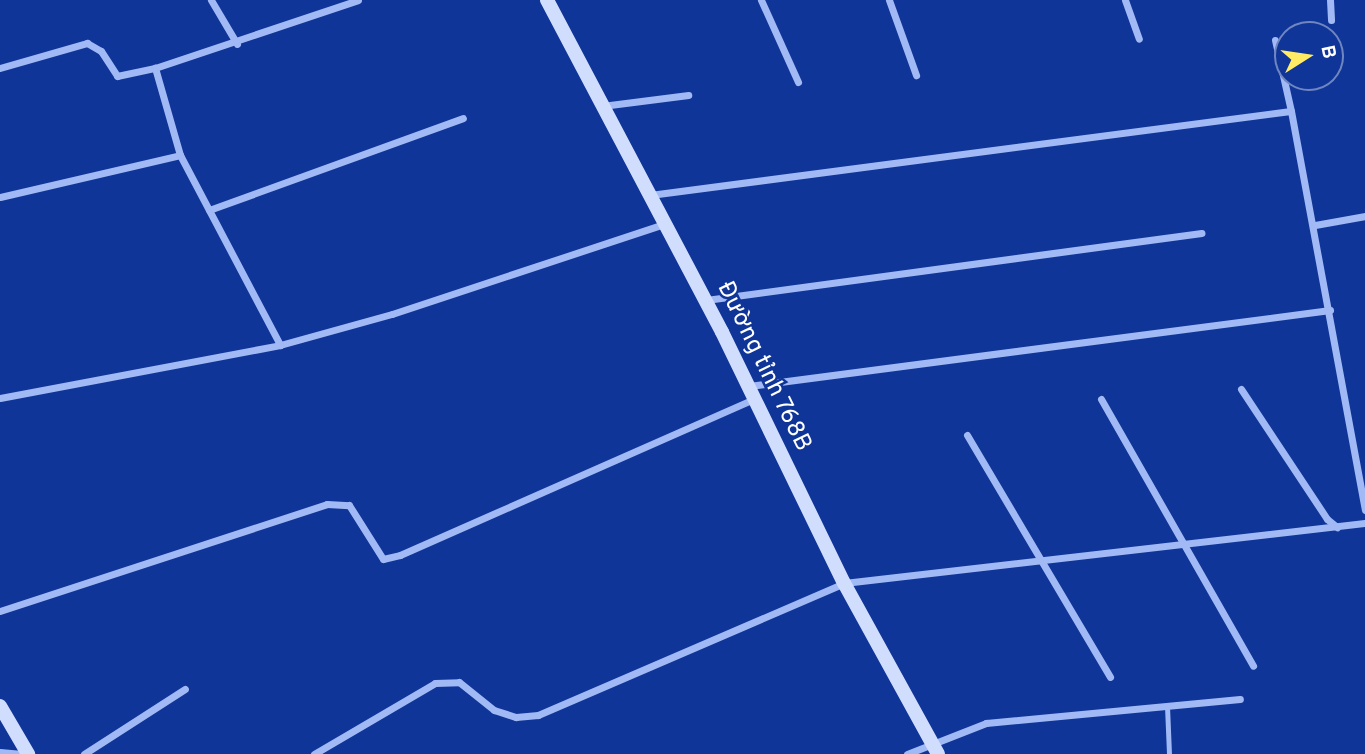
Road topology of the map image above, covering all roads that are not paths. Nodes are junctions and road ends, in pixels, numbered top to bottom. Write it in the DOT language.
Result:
graph roads {
  1 [pos="211,0"];
  2 [pos="358,0"];
  3 [pos="547,0"];
  4 [pos="761,0"];
  5 [pos="889,0"];
  6 [pos="1125,0"];
  7 [pos="1330,0"];
  8 [pos="1331,20"];
  9 [pos="1139,39"];
  10 [pos="237,44"];
  11 [pos="0,68"];
  12 [pos="155,68"];
  13 [pos="916,75"];
  14 [pos="798,82"];
  15 [pos="1286,91"];
  16 [pos="688,94"];
  17 [pos="601,106"];
  18 [pos="1291,111"];
  19 [pos="463,118"];
  20 [pos="180,155"];
  21 [pos="649,195"];
  22 [pos="0,197"];
  23 [pos="209,210"];
  24 [pos="1365,216"];
  25 [pos="664,224"];
  26 [pos="1315,225"];
  27 [pos="1201,233"];
  28 [pos="706,300"];
  29 [pos="1330,310"];
  30 [pos="280,345"];
  31 [pos="1241,389"];
  32 [pos="752,392"];
  33 [pos="0,398"];
  34 [pos="1101,400"];
  35 [pos="967,435"];
  36 [pos="1365,510"];
  37 [pos="1365,523"];
  38 [pos="1337,527"];
  39 [pos="1186,544"];
  40 [pos="1041,561"];
  41 [pos="844,583"];
  42 [pos="0,611"];
  43 [pos="1253,666"];
  44 [pos="1110,677"];
  45 [pos="185,689"];
  46 [pos="1241,699"];
  47 [pos="0,706"];
  48 [pos="1167,706"];
  49 [pos="935,748"];
  50 [pos="0,752"];
  51 [pos="22,754"];
  52 [pos="28,754"];
  53 [pos="84,754"];
  54 [pos="314,754"];
  55 [pos="907,754"];
  56 [pos="1169,754"];
  1 -- 10 [label="street"];
  2 -- 10 [label="street"];
  3 -- 17 [label="street, Đường tỉnh 768B"];
  4 -- 14 [label="street"];
  5 -- 13 [label="street"];
  6 -- 9 [label="street"];
  7 -- 8 [label="street"];
  10 -- 12 [label="street"];
  11 -- 12 [label="street"];
  12 -- 20 [label="street"];
  15 -- 18 [label="street"];
  16 -- 17 [label="street"];
  17 -- 21 [label="street, Đường tỉnh 768B"];
  18 -- 21 [label="street"];
  18 -- 26 [label="street"];
  19 -- 23 [label="street"];
  20 -- 22 [label="street"];
  20 -- 23 [label="street"];
  21 -- 25 [label="street, Đường tỉnh 768B"];
  23 -- 30 [label="street"];
  24 -- 26 [label="street"];
  25 -- 28 [label="street, Đường tỉnh 768B"];
  25 -- 30 [label="street"];
  26 -- 29 [label="street"];
  27 -- 28 [label="street"];
  28 -- 32 [label="street, Đường tỉnh 768B"];
  29 -- 32 [label="street"];
  29 -- 36 [label="street"];
  30 -- 33 [label="street"];
  31 -- 38 [label="street"];
  32 -- 41 [label="street, Đường tỉnh 768B"];
  32 -- 42 [label="street"];
  34 -- 39 [label="street"];
  35 -- 40 [label="street"];
  37 -- 38 [label="street"];
  38 -- 39 [label="street"];
  39 -- 40 [label="street"];
  39 -- 43 [label="street"];
  40 -- 41 [label="street"];
  40 -- 44 [label="street"];
  41 -- 49 [label="street, Đường tỉnh 768B"];
  41 -- 54 [label="street"];
  45 -- 53 [label="street"];
  46 -- 48 [label="street"];
  47 -- 52 [label="street"];
  48 -- 49 [label="street"];
  48 -- 56 [label="lane"];
  49 -- 55 [label="street"];
  50 -- 51 [label="street"];
}
